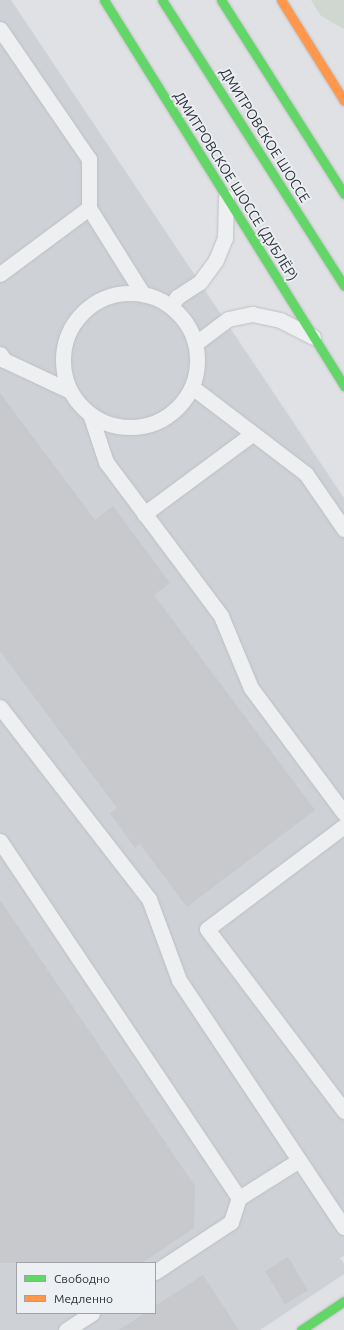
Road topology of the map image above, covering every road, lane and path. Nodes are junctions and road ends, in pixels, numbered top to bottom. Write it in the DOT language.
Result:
graph roads {
  1 [pos="104,0"];
  2 [pos="162,0"];
  3 [pos="220,0"];
  4 [pos="281,0"];
  5 [pos="0,29"];
  6 [pos="344,101"];
  7 [pos="344,194"];
  8 [pos="226,197"];
  9 [pos="89,208"];
  10 [pos="0,274"];
  11 [pos="344,286"];
  12 [pos="144,294"];
  13 [pos="171,306"];
  14 [pos="313,338"];
  15 [pos="196,343"];
  16 [pos="0,354"];
  17 [pos="344,386"];
  18 [pos="192,387"];
  19 [pos="70,391"];
  20 [pos="90,414"];
  21 [pos="252,434"];
  22 [pos="144,514"];
  23 [pos="344,529"];
  24 [pos="0,707"];
  25 [pos="344,813"];
  26 [pos="344,826"];
  27 [pos="0,841"];
  28 [pos="344,1111"];
  29 [pos="299,1160"];
  30 [pos="239,1198"];
  31 [pos="344,1227"];
  32 [pos="156,1271"];
  33 [pos="344,1301"];
  34 [pos="90,1314"];
  35 [pos="66,1330"];
  36 [pos="300,1330"];
  1 -- 8 [label="main road, ДМИТРОВСКОЕ ШОССЕ (ДУБЛЁР)"];
  2 -- 11 [label="main road, ДМИТРОВСКОЕ ШОССЕ"];
  3 -- 7 [label="main road"];
  4 -- 6 [label="main road"];
  5 -- 9 [label="lane"];
  8 -- 13 [label="lane"];
  8 -- 14 [label="main road, ДМИТРОВСКОЕ ШОССЕ (ДУБЛЁР)"];
  9 -- 10 [label="lane"];
  9 -- 12 [label="lane"];
  12 -- 13 [label="lane"];
  12 -- 19 [label="lane"];
  13 -- 15 [label="lane"];
  14 -- 15 [label="lane"];
  14 -- 17 [label="main road, ДМИТРОВСКОЕ ШОССЕ (ДУБЛЁР)"];
  15 -- 18 [label="lane"];
  16 -- 19 [label="lane"];
  18 -- 20 [label="lane"];
  18 -- 21 [label="lane"];
  19 -- 20 [label="lane"];
  20 -- 22 [label="lane"];
  21 -- 22 [label="lane"];
  21 -- 23 [label="lane"];
  22 -- 25 [label="lane"];
  24 -- 29 [label="lane"];
  26 -- 28 [label="lane"];
  27 -- 30 [label="lane"];
  29 -- 30 [label="lane"];
  29 -- 31 [label="lane"];
  30 -- 32 [label="lane"];
  33 -- 36 [label="main road"];
  34 -- 35 [label="lane"];
}
